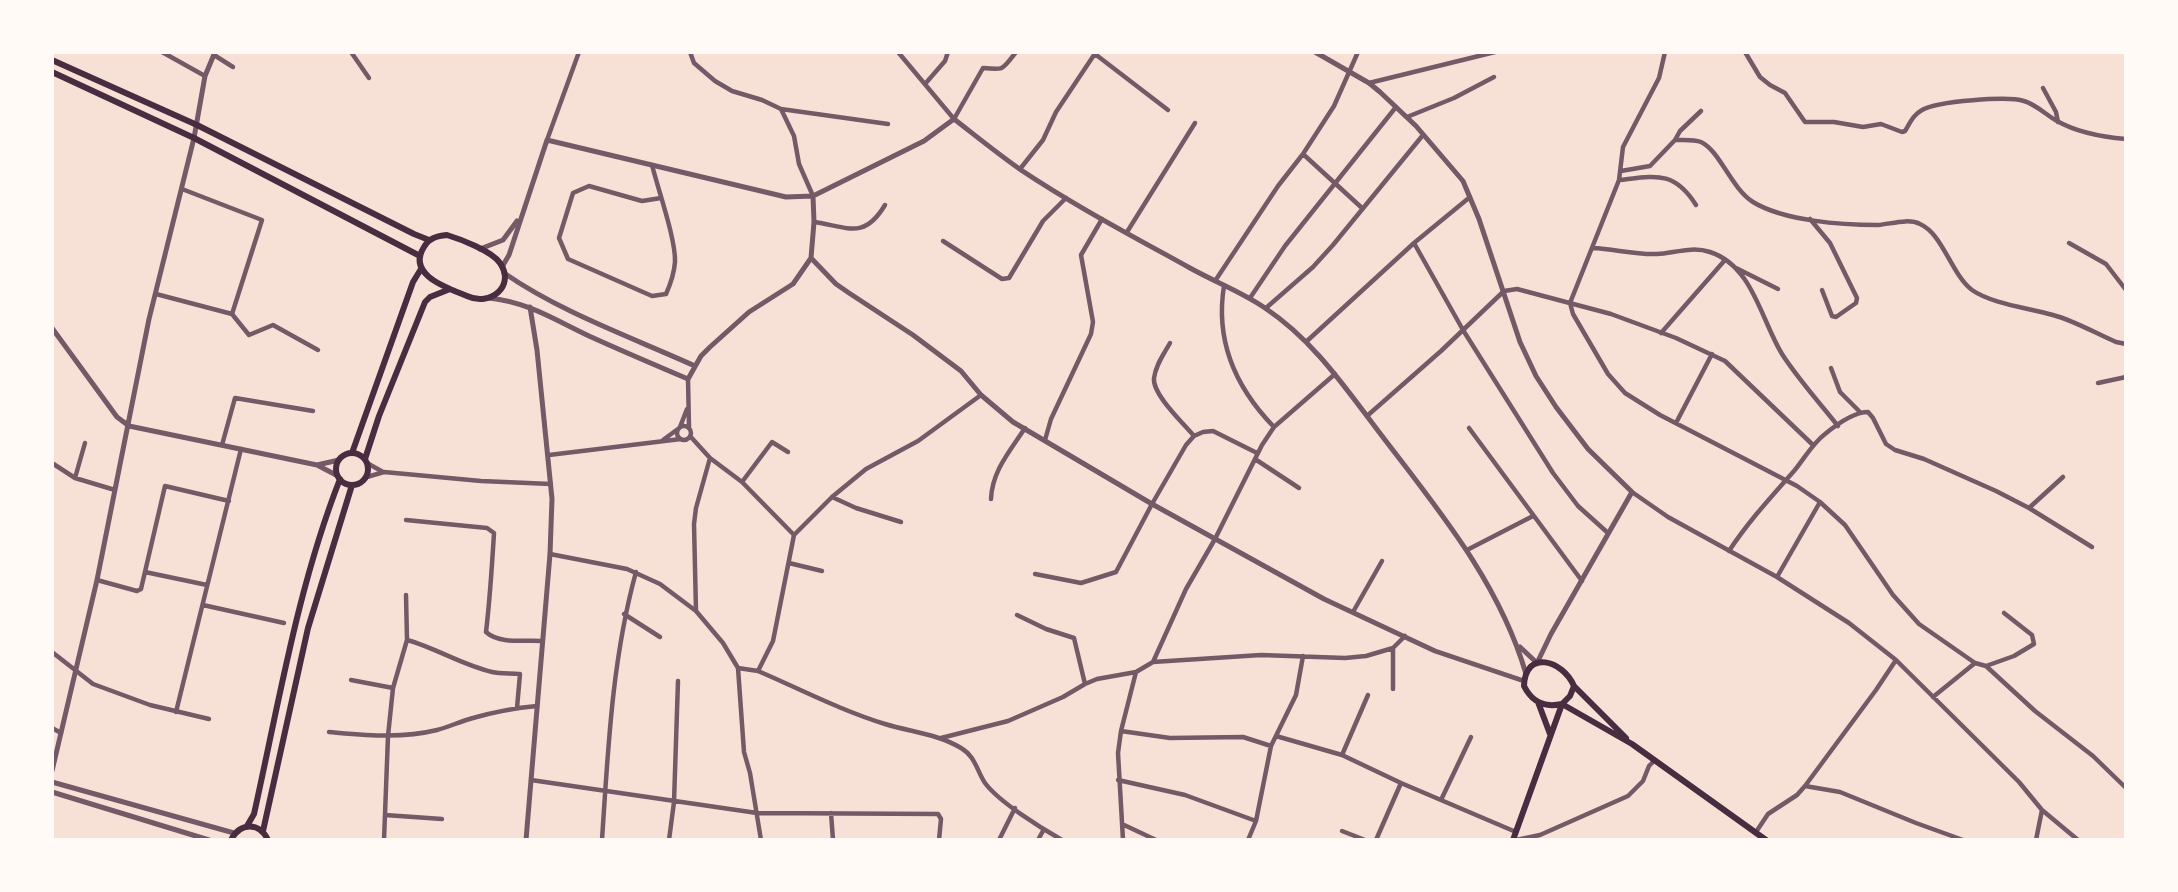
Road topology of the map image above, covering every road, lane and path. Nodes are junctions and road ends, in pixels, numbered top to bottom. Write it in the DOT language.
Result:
graph roads {
  1 [pos="162,52"];
  2 [pos="351,52"];
  3 [pos="579,52"];
  4 [pos="690,52"];
  5 [pos="898,52"];
  6 [pos="948,52"];
  7 [pos="1016,52"];
  8 [pos="1315,52"];
  9 [pos="1358,52"];
  10 [pos="1494,52"];
  11 [pos="1665,52"];
  12 [pos="1745,52"];
  13 [pos="1095,53"];
  14 [pos="214,54"];
  15 [pos="52,60"];
  16 [pos="233,67"];
  17 [pos="1348,71"];
  18 [pos="52,72"];
  19 [pos="205,76"];
  20 [pos="1494,77"];
  21 [pos="369,78"];
  22 [pos="1369,83"];
  23 [pos="925,84"];
  24 [pos="2043,88"];
  25 [pos="1396,107"];
  26 [pos="781,109"];
  27 [pos="1168,110"];
  28 [pos="1701,111"];
  29 [pos="1407,117"];
  30 [pos="954,119"];
  31 [pos="2058,122"];
  32 [pos="1195,123"];
  33 [pos="888,124"];
  34 [pos="197,125"];
  35 [pos="1423,135"];
  36 [pos="194,138"];
  37 [pos="2125,138"];
  38 [pos="547,140"];
  39 [pos="1675,140"];
  40 [pos="1303,154"];
  41 [pos="651,165"];
  42 [pos="1020,169"];
  43 [pos="1621,172"];
  44 [pos="1619,180"];
  45 [pos="1336,182"];
  46 [pos="181,189"];
  47 [pos="813,196"];
  48 [pos="1469,197"];
  49 [pos="661,198"];
  50 [pos="1066,198"];
  51 [pos="885,205"];
  52 [pos="1696,205"];
  53 [pos="1362,208"];
  54 [pos="521,216"];
  55 [pos="1102,219"];
  56 [pos="1810,219"];
  57 [pos="814,222"];
  58 [pos="1127,232"];
  59 [pos="429,240"];
  60 [pos="943,241"];
  61 [pos="1414,243"];
  62 [pos="2070,243"];
  63 [pos="1593,248"];
  64 [pos="480,249"];
  65 [pos="420,256"];
  66 [pos="811,258"];
  67 [pos="1724,260"];
  68 [pos="1732,265"];
  69 [pos="421,269"];
  70 [pos="503,270"];
  71 [pos="1215,281"];
  72 [pos="1224,286"];
  73 [pos="450,289"];
  74 [pos="1778,289"];
  75 [pos="1822,290"];
  76 [pos="2126,290"];
  77 [pos="1504,291"];
  78 [pos="156,294"];
  79 [pos="489,298"];
  80 [pos="1250,298"];
  81 [pos="1570,303"];
  82 [pos="530,307"];
  83 [pos="1266,308"];
  84 [pos="232,314"];
  85 [pos="600,324"];
  86 [pos="53,329"];
  87 [pos="1463,330"];
  88 [pos="1661,333"];
  89 [pos="593,338"];
  90 [pos="1307,341"];
  91 [pos="1170,343"];
  92 [pos="2126,344"];
  93 [pos="318,350"];
  94 [pos="1712,354"];
  95 [pos="695,366"];
  96 [pos="1831,368"];
  97 [pos="1335,374"];
  98 [pos="2126,377"];
  99 [pos="688,379"];
  100 [pos="2098,383"];
  101 [pos="981,395"];
  102 [pos="687,408"];
  103 [pos="313,411"];
  104 [pos="1860,412"];
  105 [pos="1367,416"];
  106 [pos="1676,423"];
  107 [pos="129,426"];
  108 [pos="1838,426"];
  109 [pos="1274,427"];
  110 [pos="679,428"];
  111 [pos="689,428"];
  112 [pos="1025,428"];
  113 [pos="1469,428"];
  114 [pos="690,436"];
  115 [pos="1194,436"];
  116 [pos="681,439"];
  117 [pos="1045,440"];
  118 [pos="663,441"];
  119 [pos="85,443"];
  120 [pos="222,445"];
  121 [pos="1813,445"];
  122 [pos="241,449"];
  123 [pos="788,452"];
  124 [pos="352,453"];
  125 [pos="548,456"];
  126 [pos="1256,456"];
  127 [pos="710,458"];
  128 [pos="339,460"];
  129 [pos="366,461"];
  130 [pos="52,463"];
  131 [pos="317,465"];
  132 [pos="384,472"];
  133 [pos="367,477"];
  134 [pos="2063,477"];
  135 [pos="75,478"];
  136 [pos="339,478"];
  137 [pos="1785,481"];
  138 [pos="741,482"];
  139 [pos="551,484"];
  140 [pos="352,485"];
  141 [pos="1299,488"];
  142 [pos="115,490"];
  143 [pos="1632,492"];
  144 [pos="832,497"];
  145 [pos="991,499"];
  146 [pos="229,501"];
  147 [pos="1820,502"];
  148 [pos="1152,504"];
  149 [pos="2029,508"];
  150 [pos="1533,516"];
  151 [pos="406,520"];
  152 [pos="901,522"];
  153 [pos="1608,533"];
  154 [pos="794,535"];
  155 [pos="1214,540"];
  156 [pos="2092,547"];
  157 [pos="1467,550"];
  158 [pos="1729,551"];
  159 [pos="550,554"];
  160 [pos="1382,561"];
  161 [pos="789,563"];
  162 [pos="145,572"];
  163 [pos="636,572"];
  164 [pos="822,572"];
  165 [pos="1035,574"];
  166 [pos="1777,577"];
  167 [pos="97,580"];
  168 [pos="1582,582"];
  169 [pos="207,585"];
  170 [pos="406,595"];
  171 [pos="203,605"];
  172 [pos="696,611"];
  173 [pos="1353,612"];
  174 [pos="2004,613"];
  175 [pos="624,614"];
  176 [pos="1017,615"];
  177 [pos="285,623"];
  178 [pos="1406,636"];
  179 [pos="660,637"];
  180 [pos="407,640"];
  181 [pos="541,641"];
  182 [pos="1518,645"];
  183 [pos="1393,648"];
  184 [pos="52,652"];
  185 [pos="1303,656"];
  186 [pos="1896,660"];
  187 [pos="1153,662"];
  188 [pos="1537,663"];
  189 [pos="1975,663"];
  190 [pos="1986,666"];
  191 [pos="738,668"];
  192 [pos="75,671"];
  193 [pos="758,671"];
  194 [pos="1136,672"];
  195 [pos="1525,677"];
  196 [pos="351,680"];
  197 [pos="678,681"];
  198 [pos="1085,684"];
  199 [pos="1574,687"];
  200 [pos="393,688"];
  201 [pos="1393,689"];
  202 [pos="1368,695"];
  203 [pos="1933,697"];
  204 [pos="1538,702"];
  205 [pos="1562,704"];
  206 [pos="537,706"];
  207 [pos="517,708"];
  208 [pos="176,712"];
  209 [pos="209,719"];
  210 [pos="52,728"];
  211 [pos="1121,731"];
  212 [pos="329,732"];
  213 [pos="61,733"];
  214 [pos="1550,734"];
  215 [pos="388,736"];
  216 [pos="1276,736"];
  217 [pos="1471,737"];
  218 [pos="941,738"];
  219 [pos="1632,744"];
  220 [pos="1271,746"];
  221 [pos="1342,755"];
  222 [pos="1655,760"];
  223 [pos="52,771"];
  224 [pos="530,780"];
  225 [pos="1118,780"];
  226 [pos="52,782"];
  227 [pos="1401,783"];
  228 [pos="1805,786"];
  229 [pos="2126,788"];
  230 [pos="606,790"];
  231 [pos="52,792"];
  232 [pos="1441,800"];
  233 [pos="674,802"];
  234 [pos="1015,808"];
  235 [pos="2042,810"];
  236 [pos="757,813"];
  237 [pos="831,813"];
  238 [pos="385,814"];
  239 [pos="442,819"];
  240 [pos="1256,821"];
  241 [pos="1122,824"];
  242 [pos="247,826"];
  243 [pos="1044,829"];
  244 [pos="263,831"];
  245 [pos="1342,831"];
  246 [pos="1756,832"];
  247 [pos="233,836"];
  248 [pos="1515,837"];
  249 [pos="209,839"];
  250 [pos="268,839"];
  251 [pos="384,839"];
  252 [pos="526,839"];
  253 [pos="602,839"];
  254 [pos="670,839"];
  255 [pos="761,839"];
  256 [pos="833,839"];
  257 [pos="939,839"];
  258 [pos="999,839"];
  259 [pos="1038,839"];
  260 [pos="1059,839"];
  261 [pos="1123,839"];
  262 [pos="1156,839"];
  263 [pos="1248,839"];
  264 [pos="1365,839"];
  265 [pos="1376,839"];
  266 [pos="1766,839"];
  267 [pos="1964,839"];
  268 [pos="2036,839"];
  269 [pos="2078,839"];
  1 -- 19 [label="street"];
  2 -- 21 [label="street"];
  3 -- 38 [label="street"];
  4 -- 26 [label="street"];
  5 -- 23 [label="street"];
  6 -- 23 [label="street"];
  7 -- 30 [label="street"];
  8 -- 17 [label="street"];
  9 -- 17 [label="street"];
  10 -- 22 [label="street"];
  11 -- 43 [label="street"];
  12 -- 31 [label="street"];
  13 -- 27 [label="street"];
  13 -- 42 [label="street"];
  14 -- 16 [label="street"];
  14 -- 19 [label="street"];
  15 -- 34 [label="main road"];
  17 -- 22 [label="street"];
  17 -- 40 [label="street"];
  18 -- 36 [label="main road"];
  19 -- 34 [label="street"];
  20 -- 29 [label="street"];
  22 -- 25 [label="street"];
  23 -- 30 [label="street"];
  24 -- 31 [label="street"];
  25 -- 29 [label="street"];
  25 -- 45 [label="street"];
  26 -- 33 [label="street"];
  26 -- 47 [label="street"];
  28 -- 39 [label="street"];
  29 -- 35 [label="street"];
  30 -- 42 [label="street"];
  30 -- 47 [label="street"];
  31 -- 37 [label="street"];
  32 -- 58 [label="street"];
  34 -- 36 [label="street"];
  34 -- 59 [label="main road"];
  35 -- 48 [label="street"];
  35 -- 53 [label="street"];
  36 -- 46 [label="street"];
  36 -- 65 [label="main road"];
  38 -- 41 [label="street"];
  38 -- 54 [label="street"];
  39 -- 43 [label="street"];
  39 -- 56 [label="street"];
  40 -- 45 [label="street"];
  40 -- 71 [label="street"];
  41 -- 47 [label="street"];
  41 -- 49 [label="street"];
  42 -- 50 [label="street"];
  43 -- 44 [label="street"];
  44 -- 52 [label="street"];
  44 -- 63 [label="street"];
  45 -- 53 [label="street"];
  45 -- 80 [label="street"];
  46 -- 78 [label="street"];
  46 -- 84 [label="street"];
  47 -- 57 [label="street"];
  48 -- 61 [label="street"];
  48 -- 77 [label="street"];
  49 -- 49 [label="street"];
  50 -- 55 [label="street"];
  50 -- 60 [label="street"];
  51 -- 57 [label="street"];
  53 -- 83 [label="street"];
  54 -- 64 [label="street"];
  54 -- 70 [label="street"];
  55 -- 58 [label="street"];
  55 -- 117 [label="street"];
  56 -- 75 [label="street"];
  56 -- 92 [label="street"];
  57 -- 66 [label="street"];
  58 -- 71 [label="street"];
  59 -- 64 [label="main road"];
  59 -- 65 [label="main road"];
  61 -- 87 [label="street"];
  61 -- 90 [label="street"];
  62 -- 76 [label="street"];
  63 -- 67 [label="street"];
  63 -- 81 [label="street"];
  64 -- 70 [label="main road"];
  65 -- 69 [label="main road"];
  66 -- 95 [label="street"];
  66 -- 101 [label="street"];
  67 -- 68 [label="street"];
  67 -- 88 [label="street"];
  68 -- 74 [label="street"];
  68 -- 108 [label="street"];
  69 -- 73 [label="main road"];
  69 -- 124 [label="main road"];
  70 -- 79 [label="main road"];
  70 -- 85 [label="street"];
  71 -- 72 [label="street"];
  72 -- 80 [label="street"];
  72 -- 109 [label="street"];
  73 -- 79 [label="main road"];
  73 -- 129 [label="main road"];
  77 -- 81 [label="street"];
  77 -- 87 [label="street"];
  77 -- 143 [label="street"];
  78 -- 84 [label="street"];
  78 -- 107 [label="street"];
  79 -- 82 [label="street"];
  80 -- 83 [label="street"];
  81 -- 88 [label="street"];
  81 -- 106 [label="street"];
  82 -- 89 [label="street"];
  82 -- 125 [label="street"];
  83 -- 90 [label="street"];
  84 -- 93 [label="street"];
  85 -- 89 [label="street"];
  85 -- 95 [label="street"];
  86 -- 107 [label="street"];
  87 -- 105 [label="street"];
  87 -- 153 [label="street"];
  88 -- 94 [label="street"];
  89 -- 99 [label="street"];
  90 -- 97 [label="street"];
  91 -- 115 [label="street"];
  94 -- 106 [label="street"];
  94 -- 121 [label="street"];
  95 -- 99 [label="street"];
  96 -- 104 [label="street"];
  97 -- 105 [label="street"];
  97 -- 109 [label="street"];
  98 -- 100 [label="street"];
  99 -- 102 [label="street"];
  101 -- 112 [label="street"];
  101 -- 144 [label="street"];
  102 -- 110 [label="street"];
  102 -- 111 [label="street"];
  103 -- 120 [label="street"];
  104 -- 108 [label="street"];
  104 -- 149 [label="street"];
  105 -- 157 [label="street"];
  106 -- 137 [label="street"];
  107 -- 120 [label="street"];
  107 -- 142 [label="street"];
  108 -- 121 [label="street"];
  109 -- 126 [label="street"];
  110 -- 111 [label="street"];
  110 -- 116 [label="street"];
  110 -- 118 [label="street"];
  111 -- 114 [label="street"];
  112 -- 117 [label="street"];
  112 -- 145 [label="street"];
  113 -- 150 [label="street"];
  114 -- 116 [label="street"];
  114 -- 127 [label="street"];
  115 -- 126 [label="street"];
  115 -- 148 [label="street"];
  116 -- 118 [label="street"];
  117 -- 148 [label="street"];
  118 -- 125 [label="street"];
  119 -- 135 [label="street"];
  120 -- 122 [label="street"];
  121 -- 137 [label="street"];
  122 -- 131 [label="street"];
  122 -- 146 [label="street"];
  123 -- 138 [label="street"];
  124 -- 128 [label="main road"];
  124 -- 129 [label="main road"];
  125 -- 139 [label="street"];
  126 -- 141 [label="street"];
  126 -- 155 [label="street"];
  127 -- 138 [label="street"];
  127 -- 172 [label="street"];
  128 -- 131 [label="street"];
  128 -- 136 [label="main road"];
  129 -- 132 [label="street"];
  129 -- 133 [label="main road"];
  130 -- 135 [label="street"];
  131 -- 136 [label="street"];
  132 -- 133 [label="street"];
  132 -- 139 [label="street"];
  133 -- 140 [label="main road"];
  134 -- 149 [label="street"];
  135 -- 142 [label="street"];
  136 -- 140 [label="main road"];
  136 -- 242 [label="main road"];
  137 -- 147 [label="street"];
  137 -- 158 [label="street"];
  138 -- 154 [label="street"];
  139 -- 159 [label="street"];
  140 -- 244 [label="main road"];
  142 -- 167 [label="street"];
  143 -- 153 [label="street"];
  143 -- 158 [label="street"];
  144 -- 152 [label="street"];
  144 -- 154 [label="street"];
  146 -- 162 [label="street"];
  146 -- 169 [label="street"];
  147 -- 166 [label="street"];
  147 -- 189 [label="street"];
  148 -- 155 [label="street"];
  148 -- 165 [label="street"];
  149 -- 156 [label="street"];
  150 -- 157 [label="street"];
  150 -- 168 [label="street"];
  151 -- 181 [label="street"];
  153 -- 168 [label="street"];
  154 -- 161 [label="street"];
  155 -- 173 [label="street"];
  155 -- 187 [label="street"];
  157 -- 182 [label="street"];
  158 -- 166 [label="street"];
  159 -- 163 [label="street"];
  159 -- 181 [label="street"];
  160 -- 173 [label="street"];
  161 -- 164 [label="street"];
  161 -- 193 [label="street"];
  162 -- 167 [label="street"];
  162 -- 169 [label="street"];
  163 -- 172 [label="street"];
  163 -- 175 [label="street"];
  166 -- 186 [label="street"];
  167 -- 192 [label="street"];
  168 -- 188 [label="street"];
  169 -- 171 [label="street"];
  170 -- 180 [label="street"];
  171 -- 177 [label="street"];
  171 -- 208 [label="street"];
  172 -- 191 [label="street"];
  173 -- 178 [label="street"];
  174 -- 190 [label="street"];
  175 -- 179 [label="street"];
  175 -- 230 [label="street"];
  176 -- 198 [label="street"];
  178 -- 183 [label="street"];
  178 -- 195 [label="street"];
  180 -- 200 [label="street"];
  180 -- 207 [label="street"];
  181 -- 206 [label="street"];
  182 -- 188 [label="street"];
  182 -- 195 [label="street"];
  183 -- 185 [label="street"];
  183 -- 201 [label="street"];
  184 -- 192 [label="street"];
  185 -- 187 [label="street"];
  185 -- 216 [label="street"];
  186 -- 203 [label="street"];
  186 -- 228 [label="street"];
  187 -- 194 [label="street"];
  188 -- 195 [label="main road"];
  188 -- 199 [label="main road"];
  189 -- 190 [label="street"];
  189 -- 203 [label="street"];
  190 -- 229 [label="street"];
  191 -- 193 [label="street"];
  191 -- 236 [label="street"];
  192 -- 208 [label="street"];
  192 -- 213 [label="street"];
  193 -- 218 [label="street"];
  194 -- 198 [label="street"];
  194 -- 211 [label="street"];
  195 -- 204 [label="main road"];
  196 -- 200 [label="street"];
  197 -- 233 [label="street"];
  198 -- 218 [label="street"];
  199 -- 205 [label="main road"];
  199 -- 219 [label="main road"];
  200 -- 215 [label="street"];
  202 -- 221 [label="street"];
  203 -- 235 [label="street"];
  204 -- 205 [label="main road"];
  204 -- 214 [label="main road"];
  205 -- 214 [label="main road"];
  205 -- 219 [label="main road"];
  206 -- 207 [label="street"];
  206 -- 224 [label="street"];
  207 -- 215 [label="street"];
  208 -- 209 [label="street"];
  210 -- 213 [label="street"];
  211 -- 220 [label="street"];
  211 -- 225 [label="street"];
  212 -- 215 [label="street"];
  213 -- 223 [label="street"];
  214 -- 248 [label="main road"];
  215 -- 238 [label="street"];
  216 -- 220 [label="street"];
  216 -- 221 [label="street"];
  217 -- 232 [label="street"];
  218 -- 234 [label="street"];
  219 -- 222 [label="main road"];
  220 -- 240 [label="street"];
  221 -- 227 [label="street"];
  222 -- 246 [label="main road"];
  222 -- 248 [label="street"];
  224 -- 230 [label="street"];
  224 -- 252 [label="street"];
  225 -- 240 [label="street"];
  225 -- 241 [label="street"];
  226 -- 247 [label="street"];
  227 -- 232 [label="street"];
  227 -- 265 [label="street"];
  228 -- 246 [label="street"];
  228 -- 267 [label="street"];
  230 -- 233 [label="street"];
  230 -- 253 [label="street"];
  231 -- 249 [label="street"];
  232 -- 248 [label="street"];
  233 -- 236 [label="street"];
  233 -- 254 [label="street"];
  234 -- 243 [label="street"];
  234 -- 258 [label="street"];
  235 -- 268 [label="street"];
  235 -- 269 [label="street"];
  236 -- 237 [label="street"];
  236 -- 255 [label="street"];
  237 -- 256 [label="street"];
  237 -- 257 [label="street"];
  238 -- 239 [label="street"];
  238 -- 251 [label="street"];
  240 -- 263 [label="street"];
  241 -- 261 [label="street"];
  241 -- 262 [label="street"];
  242 -- 244 [label="main road"];
  242 -- 247 [label="main road"];
  243 -- 259 [label="street"];
  243 -- 260 [label="street"];
  244 -- 250 [label="main road"];
  245 -- 264 [label="street"];
  246 -- 266 [label="main road"];
}
